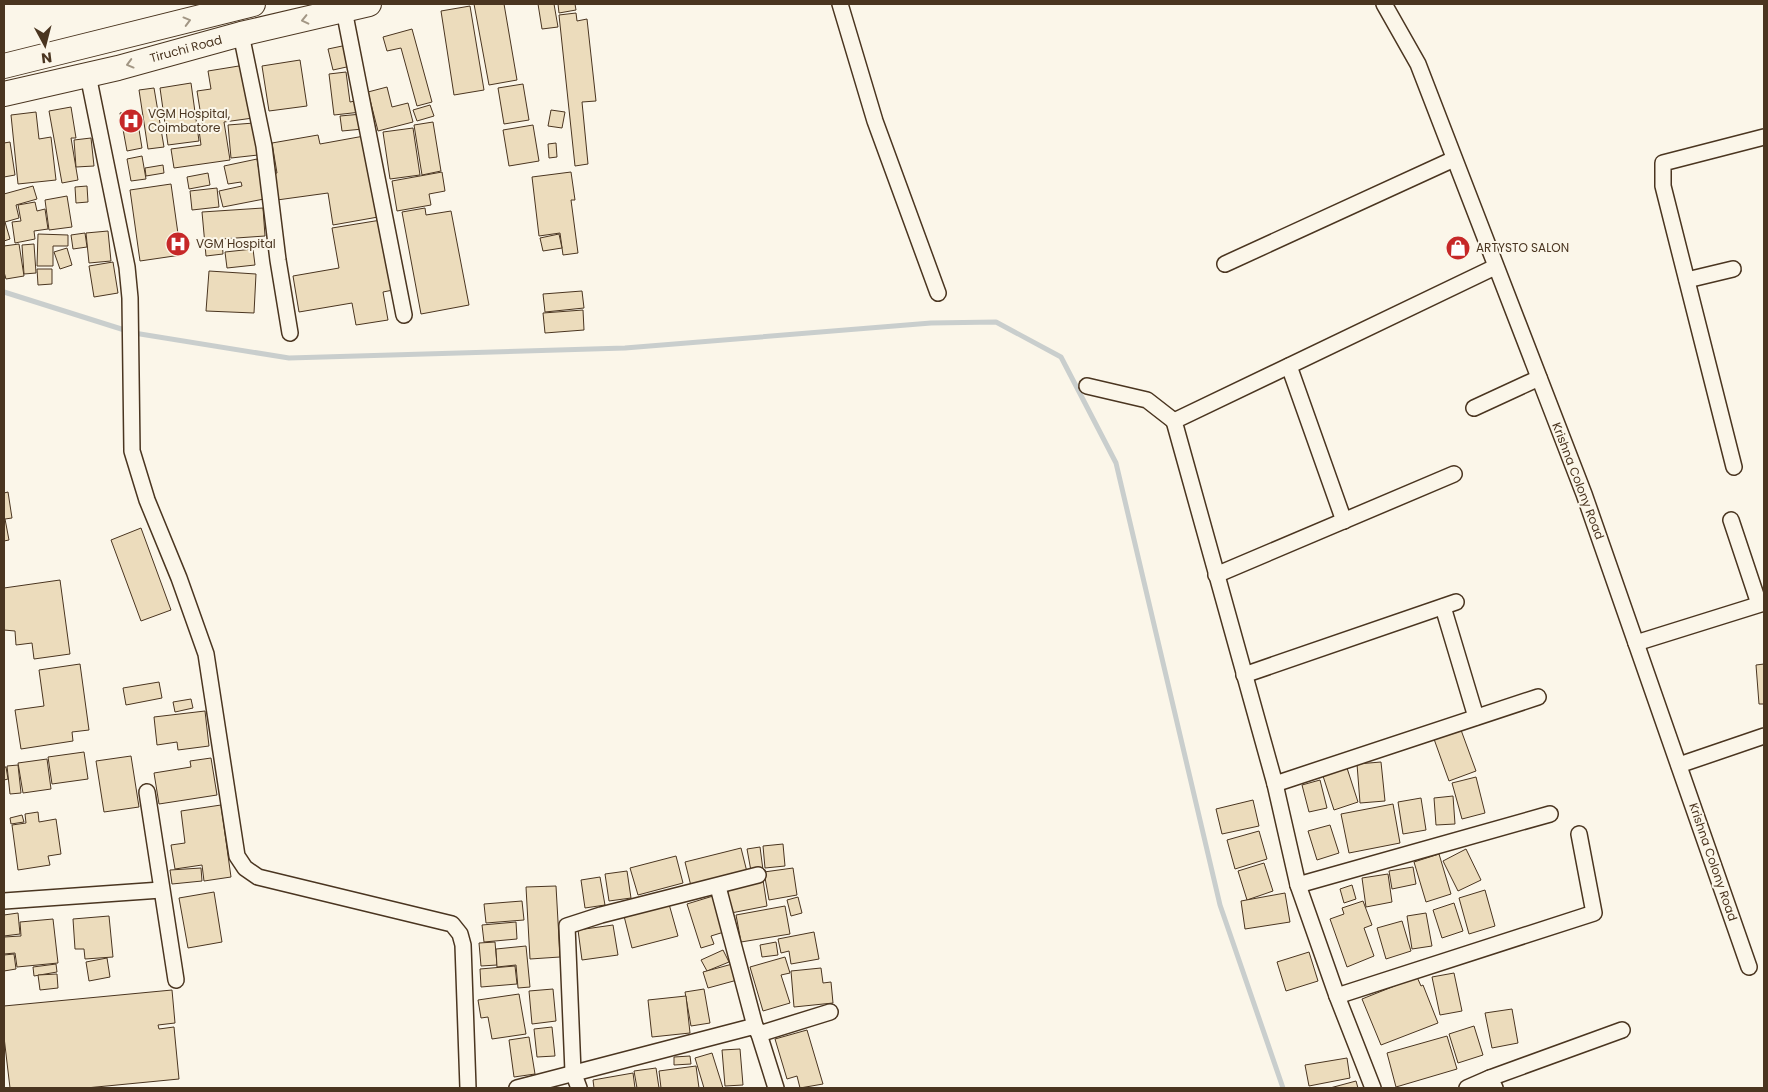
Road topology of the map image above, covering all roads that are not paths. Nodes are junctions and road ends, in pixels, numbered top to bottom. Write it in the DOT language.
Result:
graph roads {
  1 [pos="253,4"];
  2 [pos="369,4"];
  3 [pos="840,4"];
  4 [pos="1384,4"];
  5 [pos="344,10"];
  6 [pos="242,34"];
  7 [pos="4,66"];
  8 [pos="88,75"];
  9 [pos="4,94"];
  10 [pos="1764,137"];
  11 [pos="1454,159"];
  12 [pos="1225,264"];
  13 [pos="1496,267"];
  14 [pos="1733,268"];
  15 [pos="1687,280"];
  16 [pos="938,293"];
  17 [pos="404,315"];
  18 [pos="290,334"];
  19 [pos="1289,366"];
  20 [pos="1539,378"];
  21 [pos="1087,386"];
  22 [pos="1474,408"];
  23 [pos="1174,421"];
  24 [pos="1734,467"];
  25 [pos="1454,474"];
  26 [pos="1731,520"];
  27 [pos="1344,521"];
  28 [pos="1216,575"];
  29 [pos="1762,604"];
  30 [pos="1636,643"];
  31 [pos="1244,675"];
  32 [pos="1538,697"];
  33 [pos="1476,717"];
  34 [pos="1764,736"];
  35 [pos="1679,765"];
  36 [pos="1275,784"];
  37 [pos="146,792"];
  38 [pos="1550,814"];
  39 [pos="1579,834"];
  40 [pos="758,875"];
  41 [pos="1298,885"];
  42 [pos="718,887"];
  43 [pos="161,890"];
  44 [pos="4,901"];
  45 [pos="1749,967"];
  46 [pos="176,980"];
  47 [pos="1336,996"];
  48 [pos="830,1012"];
  49 [pos="757,1030"];
  50 [pos="1622,1030"];
  51 [pos="573,1072"];
  52 [pos="1492,1083"];
  53 [pos="468,1088"];
  54 [pos="517,1088"];
  55 [pos="579,1088"];
  56 [pos="776,1088"];
  57 [pos="1373,1088"];
  58 [pos="1466,1088"];
  7 -- 1 [label="highway, one-way"];
  2 -- 5 [label="highway, Tiruchi Road"];
  3 -- 16 [label="street"];
  4 -- 11 [label="street, Krishna Colony Road"];
  5 -- 6 [label="highway, Tiruchi Road, one-way"];
  5 -- 17 [label="street"];
  6 -- 8 [label="highway, Tiruchi Road, one-way"];
  6 -- 18 [label="street"];
  8 -- 9 [label="highway, Tiruchi Road"];
  8 -- 53 [label="street"];
  10 -- 15 [label="street"];
  11 -- 12 [label="street"];
  11 -- 13 [label="street, Krishna Colony Road"];
  13 -- 19 [label="street"];
  13 -- 20 [label="street, Krishna Colony Road"];
  14 -- 15 [label="street"];
  15 -- 24 [label="street"];
  19 -- 23 [label="street"];
  19 -- 27 [label="street"];
  20 -- 22 [label="street"];
  20 -- 30 [label="street, Krishna Colony Road"];
  21 -- 23 [label="street"];
  23 -- 28 [label="street"];
  25 -- 27 [label="street"];
  26 -- 29 [label="street"];
  27 -- 28 [label="street"];
  28 -- 31 [label="street"];
  29 -- 30 [label="street"];
  30 -- 35 [label="street, Krishna Colony Road"];
  31 -- 33 [label="street"];
  31 -- 36 [label="street"];
  32 -- 33 [label="street"];
  33 -- 36 [label="street"];
  34 -- 35 [label="street"];
  35 -- 45 [label="street, Krishna Colony Road"];
  36 -- 41 [label="street"];
  37 -- 43 [label="street"];
  38 -- 41 [label="street"];
  39 -- 47 [label="street"];
  40 -- 42 [label="street"];
  41 -- 47 [label="street"];
  42 -- 49 [label="street"];
  42 -- 51 [label="street"];
  43 -- 44 [label="street"];
  43 -- 46 [label="street"];
  47 -- 57 [label="street"];
  48 -- 49 [label="street"];
  49 -- 51 [label="street"];
  49 -- 56 [label="street"];
  50 -- 52 [label="street"];
  51 -- 54 [label="street"];
  51 -- 55 [label="street"];
  52 -- 58 [label="street"];
}
